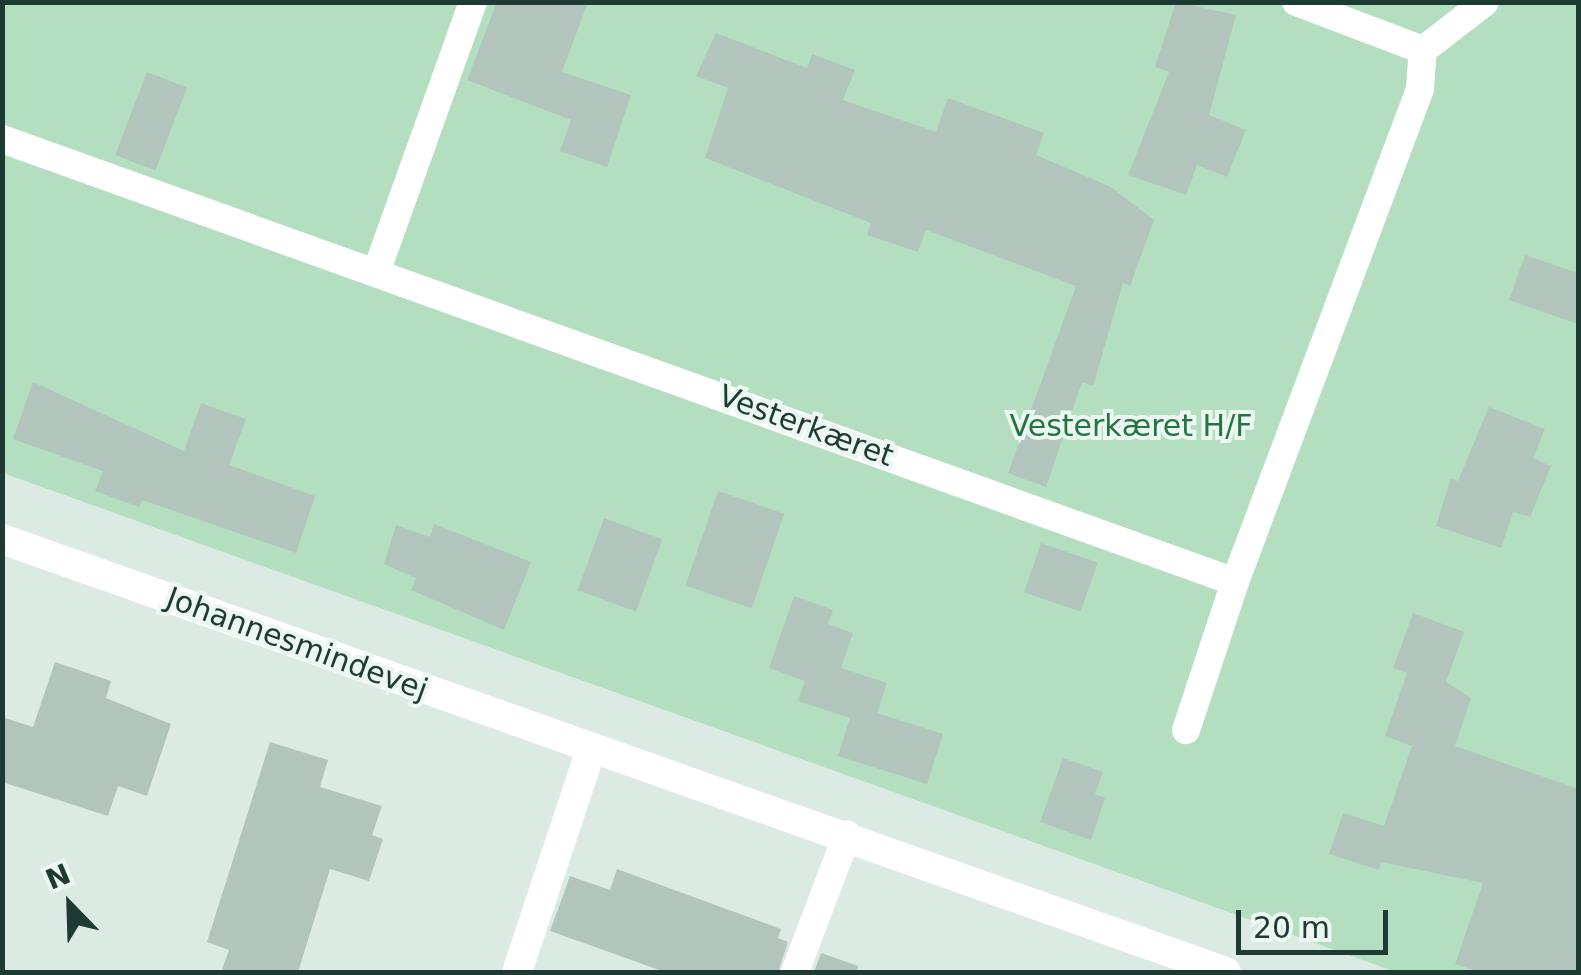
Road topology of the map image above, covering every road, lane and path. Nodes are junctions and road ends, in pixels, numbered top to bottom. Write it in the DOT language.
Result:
graph roads {
  1 [pos="473,2"];
  2 [pos="1296,2"];
  3 [pos="1485,2"];
  4 [pos="1423,50"];
  5 [pos="2,139"];
  6 [pos="377,270"];
  7 [pos="2,539"];
  8 [pos="1235,582"];
  9 [pos="1186,730"];
  10 [pos="591,750"];
  11 [pos="847,835"];
  12 [pos="518,972"];
  13 [pos="796,972"];
  14 [pos="1220,972"];
  1 -- 6 [label="lane"];
  2 -- 4 [label="lane"];
  3 -- 4 [label="lane"];
  4 -- 8 [label="lane"];
  5 -- 6 [label="lane, Vesterkæret"];
  6 -- 8 [label="lane, Vesterkæret"];
  7 -- 10 [label="street, Johannesmindevej"];
  8 -- 9 [label="lane"];
  10 -- 11 [label="street, Johannesmindevej"];
  10 -- 12 [label="street"];
  11 -- 13 [label="lane"];
  11 -- 14 [label="street, Johannesmindevej"];
}
